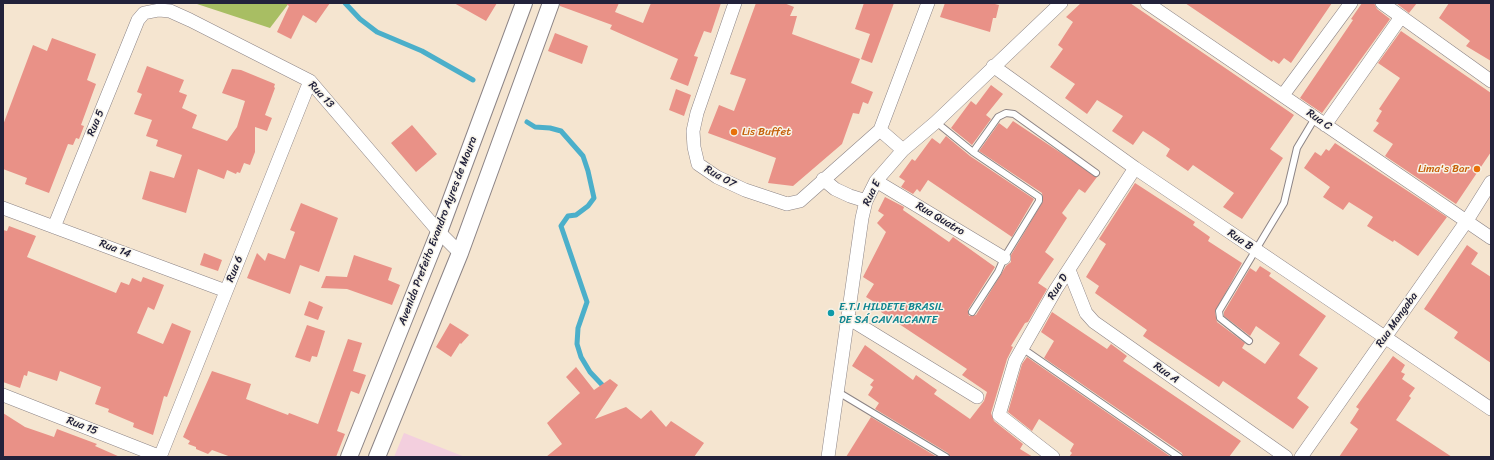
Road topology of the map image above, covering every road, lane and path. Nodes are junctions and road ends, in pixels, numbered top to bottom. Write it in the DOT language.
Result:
graph roads {
  1 [pos="524,3"];
  2 [pos="551,3"];
  3 [pos="735,3"];
  4 [pos="928,3"];
  5 [pos="1061,3"];
  6 [pos="1147,3"];
  7 [pos="1351,3"];
  8 [pos="1382,3"];
  9 [pos="1400,17"];
  10 [pos="138,20"];
  11 [pos="993,66"];
  12 [pos="1491,81"];
  13 [pos="310,82"];
  14 [pos="1283,95"];
  15 [pos="1320,121"];
  16 [pos="936,122"];
  17 [pos="880,130"];
  18 [pos="902,150"];
  19 [pos="973,152"];
  20 [pos="1135,168"];
  21 [pos="1096,173"];
  22 [pos="823,179"];
  23 [pos="876,181"];
  24 [pos="1491,182"];
  25 [pos="866,201"];
  26 [pos="450,203"];
  27 [pos="3,208"];
  28 [pos="474,214"];
  29 [pos="1466,222"];
  30 [pos="54,227"];
  31 [pos="439,232"];
  32 [pos="1491,238"];
  33 [pos="1257,251"];
  34 [pos="460,253"];
  35 [pos="1004,258"];
  36 [pos="1069,270"];
  37 [pos="226,291"];
  38 [pos="972,312"];
  39 [pos="848,318"];
  40 [pos="1384,337"];
  41 [pos="1249,341"];
  42 [pos="1022,348"];
  43 [pos="838,392"];
  44 [pos="3,395"];
  45 [pos="977,397"];
  46 [pos="1491,409"];
  47 [pos="161,457"];
  48 [pos="349,457"];
  49 [pos="377,457"];
  50 [pos="828,457"];
  51 [pos="946,457"];
  52 [pos="1053,457"];
  53 [pos="1179,457"];
  54 [pos="1286,457"];
  55 [pos="1301,457"];
  1 -- 26 [label="street, Avenida Prefeito Evandro Ayres de Moura"];
  2 -- 28 [label="street"];
  3 -- 22 [label="street, Rua 07"];
  4 -- 17 [label="street"];
  5 -- 11 [label="street, Rua E"];
  6 -- 14 [label="street, Rua C"];
  7 -- 14 [label="street"];
  8 -- 9 [label="street"];
  9 -- 12 [label="street"];
  9 -- 15 [label="street"];
  10 -- 13 [label="street, Rua 13"];
  10 -- 30 [label="street, Rua 5"];
  11 -- 16 [label="street, Rua E"];
  11 -- 20 [label="street, Rua B"];
  13 -- 31 [label="street, Rua 13"];
  13 -- 37 [label="street, Rua 6"];
  14 -- 15 [label="street, Rua C"];
  15 -- 29 [label="street, Rua C"];
  15 -- 33 [label="lane"];
  16 -- 18 [label="street, Rua E"];
  16 -- 19 [label="lane"];
  17 -- 18 [label="street"];
  17 -- 22 [label="street, Rua 07"];
  18 -- 23 [label="street, Rua E"];
  19 -- 21 [label="lane"];
  19 -- 35 [label="lane"];
  20 -- 33 [label="street, Rua B"];
  20 -- 36 [label="street, Rua D"];
  22 -- 25 [label="street"];
  23 -- 25 [label="street, Rua E"];
  23 -- 35 [label="street, Rua Quatro"];
  24 -- 29 [label="street, Rua Mangaba"];
  25 -- 39 [label="street, Rua E"];
  26 -- 28 [label="street"];
  26 -- 31 [label="street, Avenida Prefeito Evandro Ayres de Moura"];
  27 -- 30 [label="street, Rua 14"];
  28 -- 34 [label="street"];
  29 -- 32 [label="street, Rua C"];
  29 -- 40 [label="street, Rua Mangaba"];
  30 -- 37 [label="street, Rua 14"];
  31 -- 34 [label="street, Rua 13"];
  31 -- 48 [label="street, Avenida Prefeito Evandro Ayres de Moura"];
  33 -- 40 [label="street, Rua B"];
  33 -- 41 [label="lane"];
  34 -- 49 [label="street"];
  35 -- 38 [label="lane"];
  36 -- 42 [label="street, Rua D"];
  36 -- 54 [label="street, Rua A"];
  37 -- 47 [label="street, Rua 6"];
  39 -- 43 [label="street, Rua E"];
  39 -- 45 [label="street"];
  40 -- 46 [label="street, Rua B"];
  40 -- 55 [label="street, Rua Mangaba"];
  42 -- 52 [label="street, Rua D"];
  42 -- 53 [label="lane"];
  43 -- 50 [label="street, Rua E"];
  43 -- 51 [label="lane"];
  44 -- 47 [label="street, Rua 15"];
}
